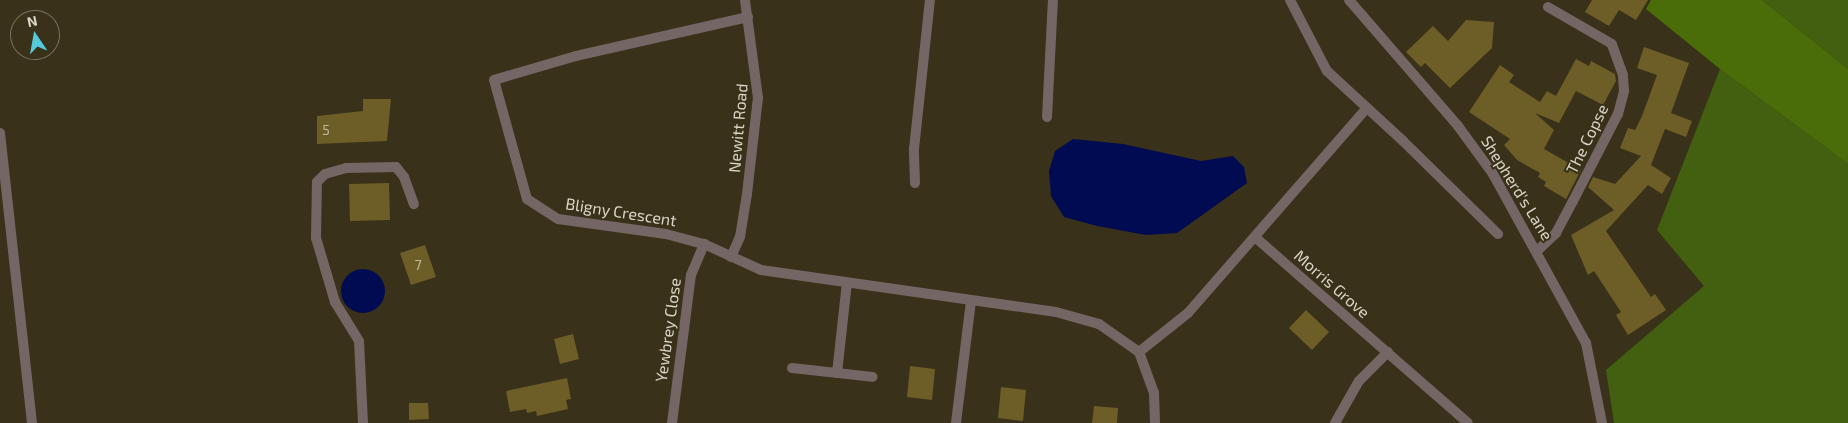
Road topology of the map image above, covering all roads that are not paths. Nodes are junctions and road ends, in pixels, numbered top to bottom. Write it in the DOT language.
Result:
graph roads {
  1 [pos="745,0"];
  2 [pos="930,0"];
  3 [pos="1053,0"];
  4 [pos="1290,0"];
  5 [pos="1349,0"];
  6 [pos="1548,7"];
  7 [pos="748,17"];
  8 [pos="1366,109"];
  9 [pos="1047,118"];
  10 [pos="0,133"];
  11 [pos="916,183"];
  12 [pos="414,204"];
  13 [pos="1498,234"];
  14 [pos="1256,238"];
  15 [pos="704,244"];
  16 [pos="1538,250"];
  17 [pos="731,258"];
  18 [pos="847,283"];
  19 [pos="971,301"];
  20 [pos="1139,352"];
  21 [pos="1388,352"];
  22 [pos="792,368"];
  23 [pos="837,373"];
  24 [pos="873,377"];
  25 [pos="32,423"];
  26 [pos="363,423"];
  27 [pos="672,423"];
  28 [pos="956,423"];
  29 [pos="1155,423"];
  30 [pos="1335,423"];
  31 [pos="1468,423"];
  32 [pos="1602,423"];
  1 -- 7 [label="street, Newitt Road"];
  2 -- 11 [label="street"];
  3 -- 9 [label="street"];
  4 -- 8 [label="street"];
  5 -- 16 [label="street, Shepherd's Lane"];
  6 -- 16 [label="street, The Copse"];
  7 -- 15 [label="street, Bligny Crescent"];
  7 -- 17 [label="street, Newitt Road"];
  8 -- 13 [label="street"];
  8 -- 14 [label="street"];
  10 -- 25 [label="street"];
  12 -- 26 [label="street"];
  14 -- 20 [label="street"];
  14 -- 21 [label="street, Morris Grove"];
  15 -- 17 [label="street, Bligny Crescent"];
  15 -- 27 [label="street, Yewbrey Close"];
  16 -- 32 [label="street, Shepherd's Lane"];
  17 -- 18 [label="street, Bligny Crescent"];
  18 -- 19 [label="street, Bligny Crescent"];
  18 -- 23 [label="street"];
  19 -- 20 [label="street, Bligny Crescent"];
  19 -- 28 [label="street"];
  20 -- 29 [label="street"];
  21 -- 30 [label="street"];
  21 -- 31 [label="street, Morris Grove"];
  22 -- 23 [label="street"];
  23 -- 24 [label="street"];
}
